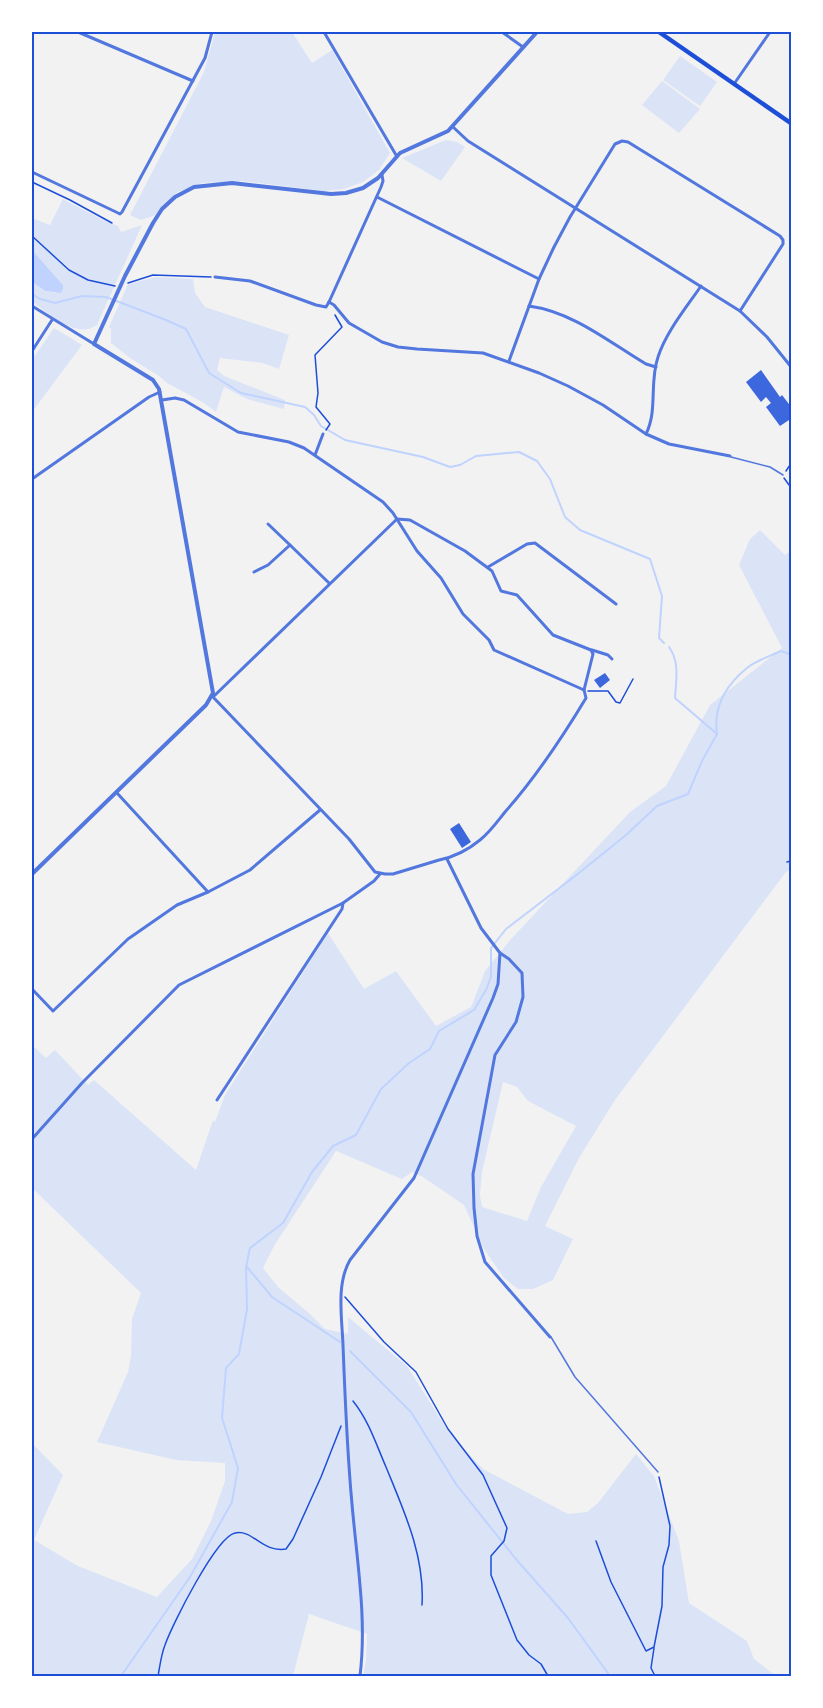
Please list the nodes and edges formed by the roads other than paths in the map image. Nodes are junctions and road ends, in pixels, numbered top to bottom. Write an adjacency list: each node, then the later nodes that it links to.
1 (78, 32): 9 (street)
2 (212, 32): 9 (street)
3 (324, 32): 13 (street)
4 (502, 32): 8 (street)
5 (537, 32): 8 (street)
6 (660, 32): 10 (main road)
7 (771, 32): 10 (street)
8 (523, 47): 12 (street)
9 (193, 81): 14 (street)
10 (734, 84): 11 (main road)
11 (792, 124)
12 (453, 127): 13 (street); 17 (street)
13 (396, 155): 15 (street)
14 (32, 172)
15 (382, 175): 16 (street); 26 (street)
16 (376, 197): 19 (street); 21 (street)
17 (575, 208): 19 (street); 20 (street); 24 (street)
18 (215, 277): 21 (street)
19 (539, 279): 23 (street)
20 (701, 286): 24 (street); 29 (street)
21 (329, 302): 28 (street)
22 (32, 306): 25 (street)
23 (529, 306): 28 (street); 29 (street)
24 (740, 312): 30 (street)
25 (52, 320): 26 (street); 27 (street)
26 (94, 344): 31 (street)
27 (32, 351)
28 (508, 361): 34 (street)
29 (656, 367): 34 (street)
30 (792, 368)
31 (160, 392): 32 (street); 38 (street)
32 (162, 399): 35 (street); 49 (street)
33 (324, 434): 35 (street)
34 (646, 434): 36 (street)
35 (315, 455): 39 (street)
36 (730, 456): 37 (lane)
37 (783, 476)
38 (32, 479)
39 (397, 519): 42 (street); 44 (street); 48 (street)
40 (268, 524): 41 (street)
41 (290, 545): 43 (street); 44 (street)
42 (488, 567): 45 (street); 46 (street)
43 (254, 572)
44 (329, 583): 49 (street)
45 (616, 604)
46 (591, 650): 47 (street); 48 (street)
47 (612, 659)
48 (584, 690): 52 (street)
49 (213, 697): 50 (street); 51 (street)
50 (117, 793): 53 (street); 55 (street)
51 (321, 810): 54 (street); 55 (street)
52 (447, 859): 54 (street); 57 (street)
53 (32, 874)
54 (380, 874): 56 (street)
55 (208, 892): 58 (street)
56 (344, 903): 59 (street); 60 (street)
57 (500, 953): 61 (street); 63 (street)
58 (32, 989)
59 (217, 1100)
60 (32, 1139)
61 (550, 1337): 62 (lane)
62 (658, 1472)
63 (360, 1677)

